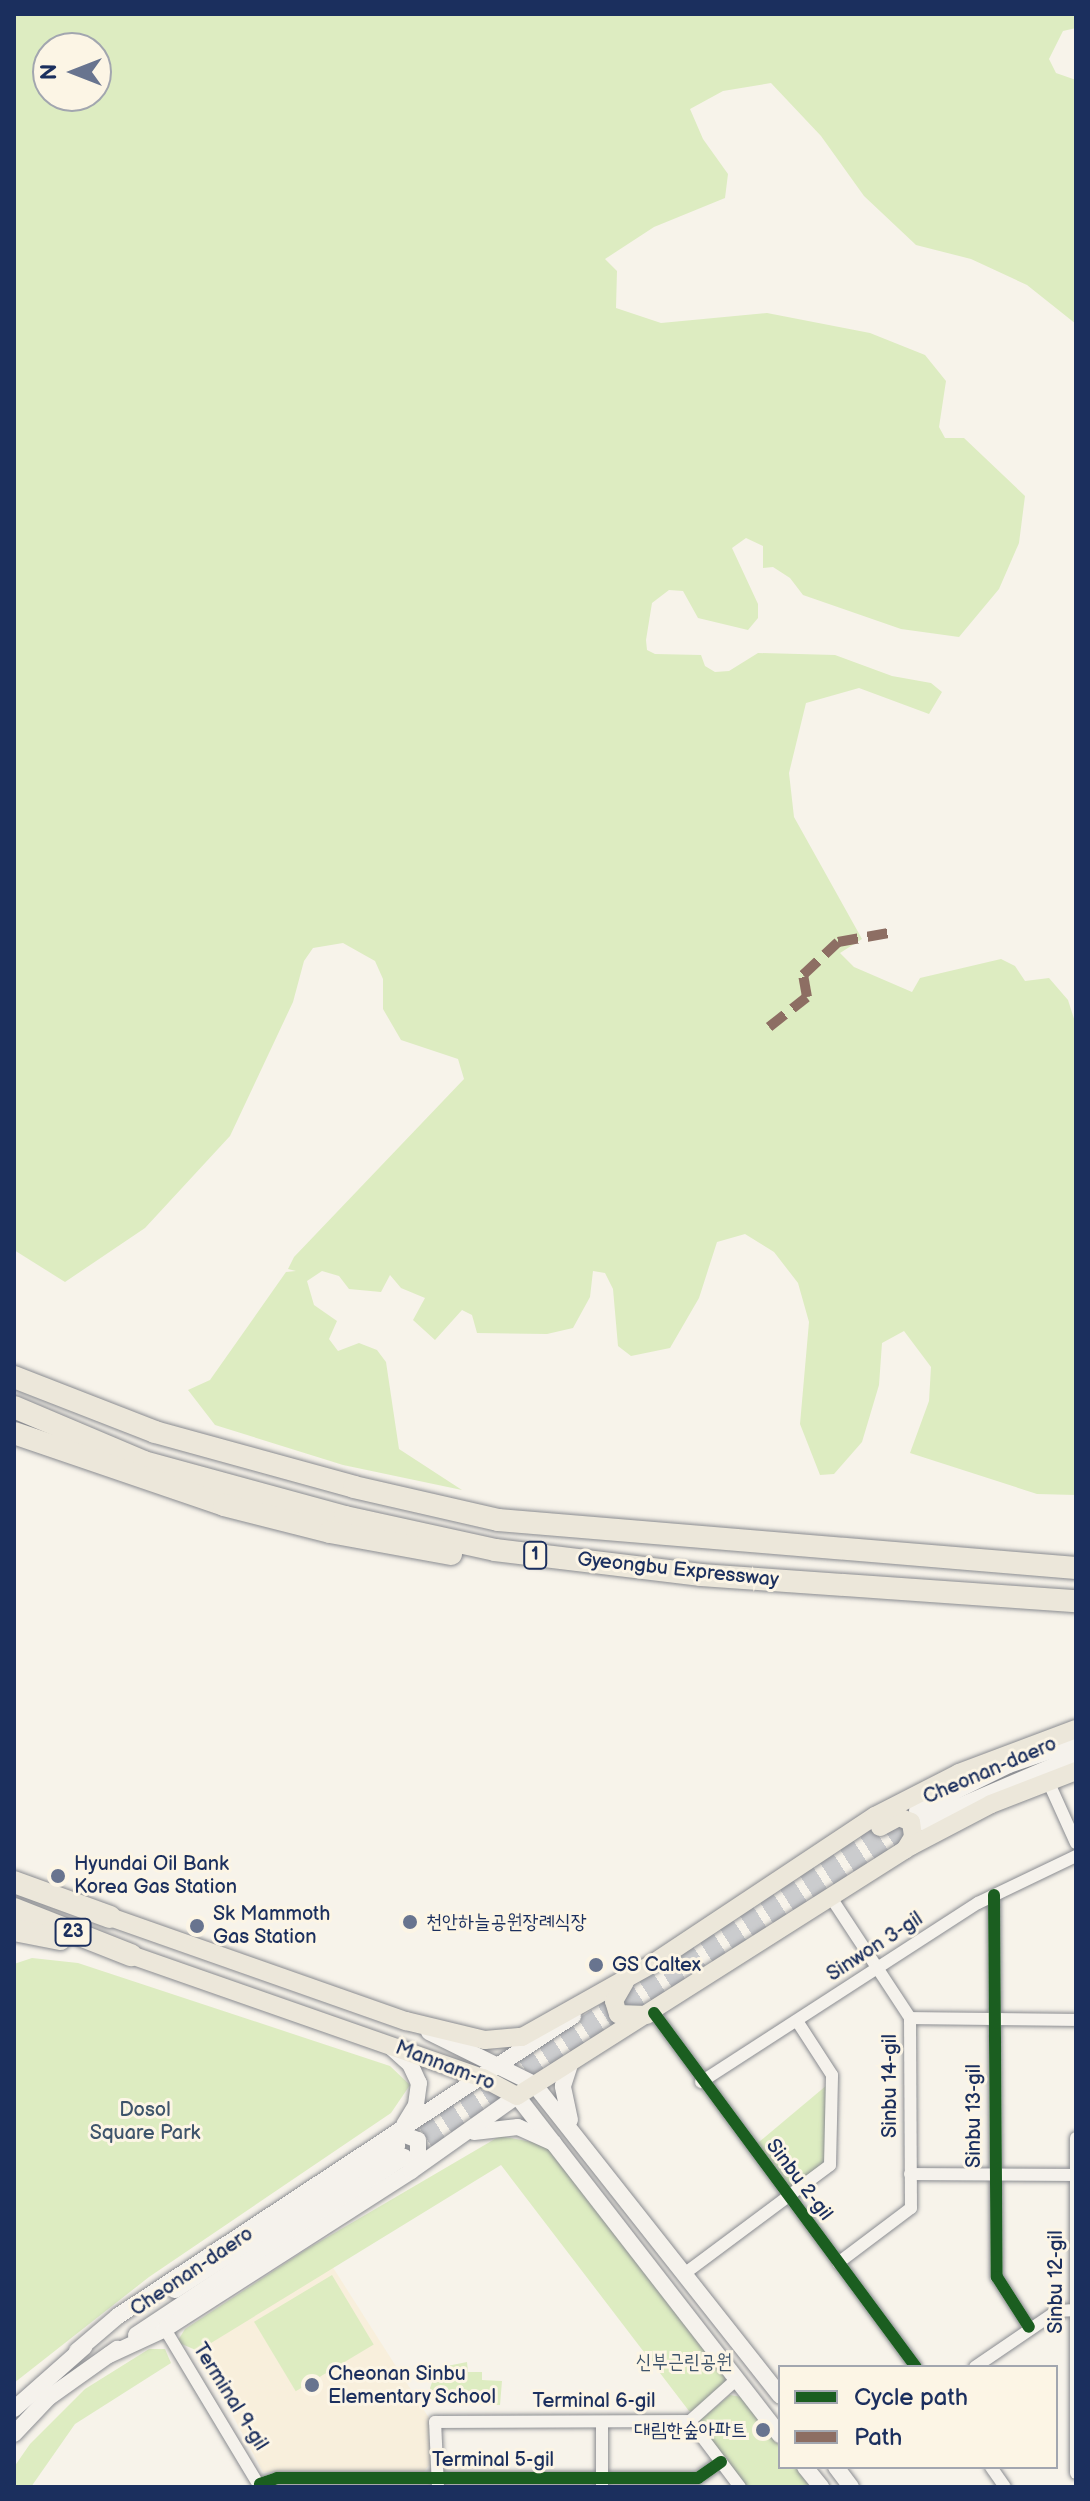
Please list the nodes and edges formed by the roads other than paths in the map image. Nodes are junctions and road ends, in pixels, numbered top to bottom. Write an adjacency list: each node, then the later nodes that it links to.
1 (14, 1377): 4 (highway, Gyeongbu Expressway / 1)
2 (14, 1407): 5 (highway, Gyeongbu Expressway / 1)
3 (14, 1433): 5 (highway)
4 (1076, 1568)
5 (701, 1575): 6 (highway, Gyeongbu Expressway / 1)
6 (1076, 1601)
7 (1076, 1729): 16 (main road)
8 (1076, 1742): 9 (main road, Cheonan-daero)
9 (1076, 1756)
10 (1076, 1771): 11 (main road)
11 (1048, 1781): 12 (street); 13 (main road)
12 (1076, 1843)
13 (905, 1850): 16 (main road); 19 (main road)
14 (1076, 1856): 18 (street, Sinwon 3-gil)
15 (14, 1882): 22 (highway)
16 (762, 1890): 26 (main road)
17 (14, 1893): 22 (highway, Mannam-ro / 23)
18 (994, 1895): 25 (street, Sinwon 3-gil); 30 (street, Sinbu 13-gil)
19 (830, 1896): 25 (street, Sinbu 14-gil); 28 (main road)
20 (14, 1909): 24 (highway, Mannam-ro / 23)
21 (14, 1917): 24 (highway)
22 (110, 1917): 32 (main road, Mannam-ro)
23 (14, 1930): 24 (highway)
24 (131, 1955): 34 (main road, Mannam-ro)
25 (878, 1969): 29 (street, Sinbu 14-gil); 33 (street, Sinwon 3-gil)
26 (627, 1980): 27 (main road); 28 (main road)
27 (606, 1993): 32 (main road); 36 (main road)
28 (654, 2013): 35 (main road); 38 (street, Sinbu 2-gil)
29 (910, 2018): 30 (street); 46 (street, Sinbu 14-gil)
30 (994, 2019): 31 (street); 47 (street, Sinbu 13-gil)
31 (1076, 2020)
32 (406, 2021): 36 (main road, Mannam-ro)
33 (797, 2021): 38 (street, Sinwon 3-gil); 49 (street)
34 (385, 2043): 37 (main road, Mannam-ro); 45 (main road)
35 (571, 2061): 39 (main road); 41 (main road)
36 (501, 2065): 37 (main road); 39 (main road, Mannam-ro)
37 (483, 2078): 40 (main road, Mannam-ro); 45 (main road)
38 (701, 2082): 49 (street, Sinbu 2-gil)
39 (534, 2084): 40 (main road); 41 (main road)
40 (517, 2096): 43 (main road); 44 (main road, Mannam-ro)
41 (577, 2137): 51 (main road)
42 (1076, 2138): 48 (street, Sinbu 12-gil)
43 (451, 2142): 44 (main road); 45 (main road)
44 (559, 2146): 58 (main road, Mannam-ro)
45 (402, 2152): 54 (main road); 55 (main road, Cheonan-daero); 60 (main road)
46 (910, 2174): 47 (street); 50 (street, Sinbu 14-gil)
47 (994, 2175): 48 (street); 53 (street, Sinbu 13-gil)
48 (1076, 2175): 52 (street, Sinbu 12-gil)
49 (788, 2199): 50 (street, Sinbu 2-gil); 51 (street)
50 (838, 2263): 56 (street, Sinbu 2-gil)
51 (684, 2274): 59 (main road)
52 (1076, 2310): 53 (street); 65 (street, Sinbu 12-gil)
53 (1029, 2327): 57 (street)
54 (165, 2329): 55 (main road); 73 (street, Terminal 9-gil)
55 (109, 2355): 64 (main road, Cheonan-daero)
56 (914, 2365)
57 (978, 2365)
58 (737, 2379): 61 (street); 63 (main road, Mannam-ro)
59 (778, 2393)
60 (14, 2409)
61 (690, 2421): 62 (street, Terminal 6-gil); 66 (street)
62 (602, 2422): 71 (street, Terminal 6-gil); 72 (street)
63 (778, 2432)
64 (14, 2434)
65 (1076, 2446): 70 (street, Sinbu 12-gil)
66 (721, 2462): 72 (street, Terminal 5-gil); 74 (street)
67 (807, 2469): 75 (main road)
68 (838, 2469): 76 (main road)
69 (992, 2469): 77 (street)
70 (1076, 2473)
71 (438, 2483): 72 (street, Terminal 5-gil); 73 (street, Terminal 5-gil)
72 (602, 2484)
73 (260, 2485)
74 (740, 2487)
75 (821, 2487)
76 (851, 2487)
77 (1005, 2487)

